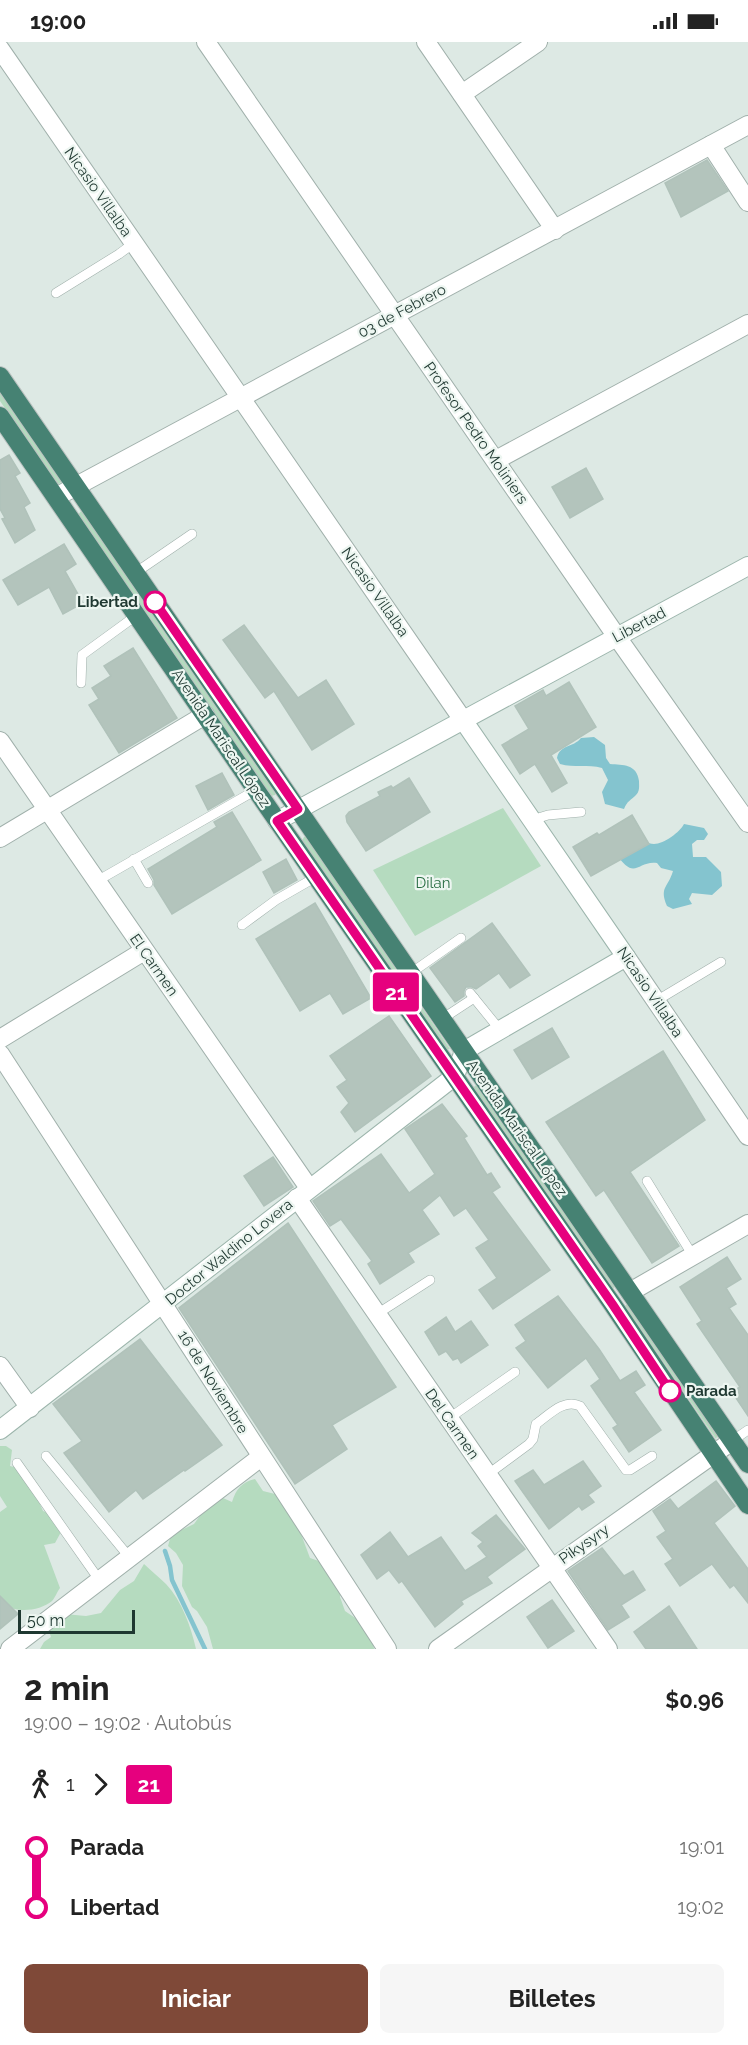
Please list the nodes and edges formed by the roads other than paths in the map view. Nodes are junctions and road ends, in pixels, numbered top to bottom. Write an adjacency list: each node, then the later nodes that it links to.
1 (206, 42): 12 (street, Profesor Pedro Moliniers)
2 (426, 42): 5 (street)
3 (538, 42): 5 (street)
4 (0, 49): 10 (street, Nicasio Villalba)
5 (462, 94): 9 (street)
6 (748, 125): 7 (street, 03 de Febrero)
7 (711, 145): 8 (street); 9 (street, 03 de Febrero)
8 (748, 202)
9 (555, 230): 12 (street, 03 de Febrero)
10 (134, 243): 11 (lane); 15 (street, Nicasio Villalba)
11 (56, 293)
12 (394, 315): 15 (street, 03 de Febrero); 17 (street, Profesor Pedro Moliniers)
13 (748, 324): 17 (street)
14 (0, 376): 18 (highway, Avenida Mariscal López)
15 (240, 397): 18 (street, 03 de Febrero); 27 (street, Nicasio Villalba)
16 (0, 416): 19 (highway, Avenida Mariscal López)
17 (496, 460): 24 (street, Profesor Pedro Moliniers)
18 (76, 486): 19 (street, 03 de Febrero); 22 (highway, Avenida Mariscal López)
19 (56, 497): 23 (highway, Avenida Mariscal López)
20 (192, 534): 22 (lane)
21 (748, 566): 24 (street, Libertad)
22 (135, 573): 30 (highway, Avenida Mariscal López)
23 (137, 615): 25 (lane); 26 (highway, Avenida Mariscal López)
24 (617, 637): 27 (street, Libertad); 35 (street, Profesor Pedro Moliniers)
25 (81, 683)
26 (206, 715): 29 (highway, Avenida Mariscal López); 31 (street)
27 (463, 720): 30 (street, Libertad); 33 (street, Nicasio Villalba)
28 (0, 741): 31 (street, El Carmen)
29 (256, 790): 34 (highway, Avenida Mariscal López); 37 (lane)
30 (298, 809): 34 (street, Libertad); 46 (highway, Avenida Mariscal López)
31 (49, 810): 36 (street); 39 (street, El Carmen)
32 (581, 812): 33 (lane)
33 (532, 820): 44 (street, Nicasio Villalba)
34 (277, 821): 38 (highway, Avenida Mariscal López)
35 (748, 823)
36 (0, 838)
37 (134, 859): 39 (lane); 40 (lane)
38 (316, 877): 41 (lane); 53 (highway, Avenida Mariscal López)
39 (97, 881): 43 (street, El Carmen)
40 (148, 883)
41 (242, 925)
42 (461, 938): 46 (lane)
43 (144, 951): 50 (street); 56 (street, El Carmen)
44 (626, 957): 47 (street, Nicasio Villalba); 49 (street)
45 (721, 962): 47 (lane)
46 (411, 973): 48 (highway, Avenida Mariscal López)
47 (656, 1001): 54 (street, Nicasio Villalba)
48 (442, 1019): 49 (lane); 51 (highway, Avenida Mariscal López)
49 (500, 1030): 51 (street)
50 (0, 1039)
51 (464, 1051): 53 (street); 60 (highway, Avenida Mariscal López)
52 (0, 1054): 61 (street, 16 de Noviembre)
53 (455, 1074): 56 (street, Doctor Waldino Lovera); 70 (highway, Avenida Mariscal López)
54 (748, 1136)
55 (647, 1181): 58 (lane)
56 (303, 1193): 61 (street, Doctor Waldino Lovera); 62 (street, Del Carmen)
57 (748, 1224): 58 (street)
58 (693, 1256): 60 (street)
59 (430, 1280): 62 (lane)
60 (630, 1292): 69 (highway, Avenida Mariscal López)
61 (164, 1304): 65 (street, Doctor Waldino Lovera); 73 (street, 16 de Noviembre)
62 (376, 1314): 66 (street, Del Carmen)
63 (0, 1366): 65 (street)
64 (515, 1372): 66 (lane)
65 (30, 1408): 67 (street, Doctor Waldino Lovera)
66 (448, 1419): 76 (street, Del Carmen)
67 (0, 1430)
68 (748, 1430): 69 (lane)
69 (732, 1441): 70 (street, Pikysyry); 75 (highway, Avenida Mariscal López)
70 (713, 1454): 77 (highway, Avenida Mariscal López); 79 (street, Pikysyry)
71 (46, 1456): 78 (lane)
72 (652, 1456): 76 (lane)
73 (261, 1457): 78 (street); 82 (street, 16 de Noviembre)
74 (17, 1463): 80 (lane)
75 (748, 1464)
76 (487, 1475): 79 (street, Del Carmen)
77 (748, 1505)
78 (130, 1558): 80 (street)
79 (551, 1568): 83 (street, Pikysyry); 84 (street, Del Carmen)
80 (100, 1581): 81 (street)
81 (10, 1649)
82 (387, 1649)
83 (438, 1649)
84 (608, 1649)

